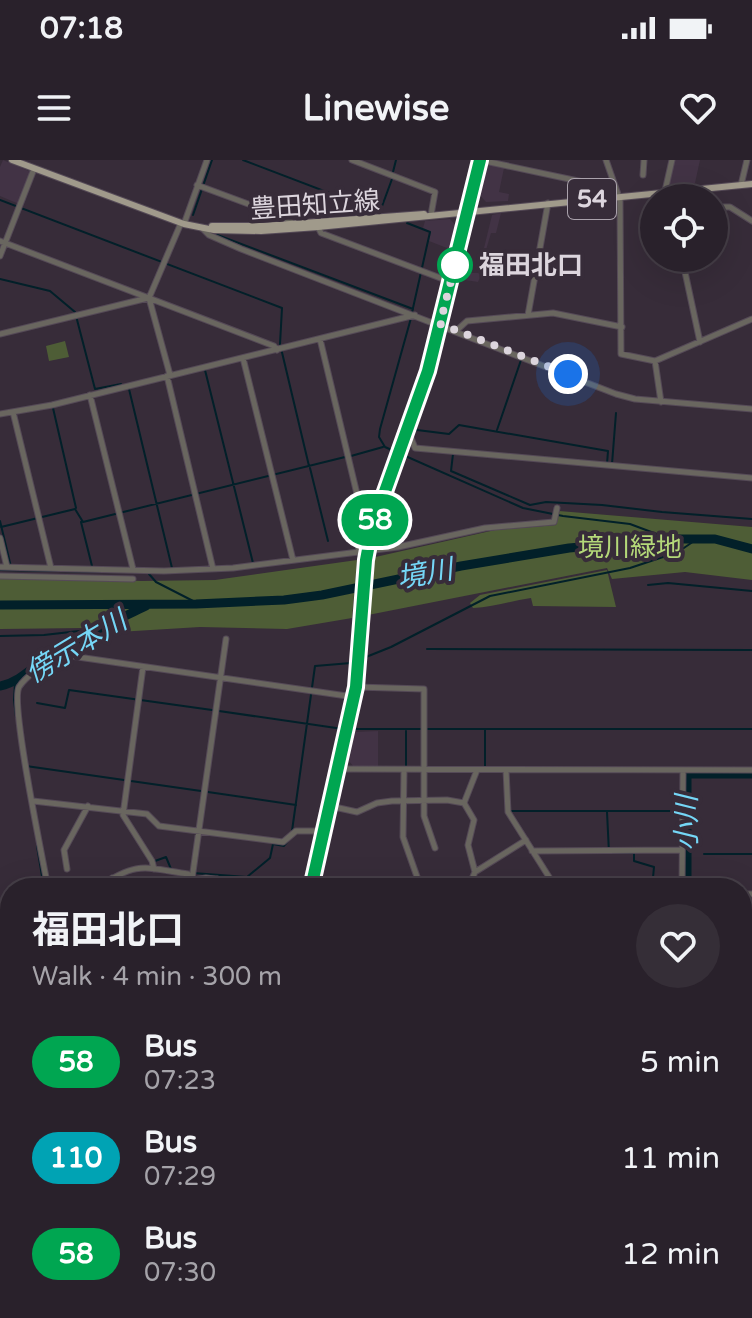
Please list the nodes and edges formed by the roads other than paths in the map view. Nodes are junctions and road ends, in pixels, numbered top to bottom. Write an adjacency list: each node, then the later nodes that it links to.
1 (12, 160): 9 (main road, 豊田知立線 / 54)
2 (207, 160): 13 (street)
3 (352, 160): 21 (street)
4 (480, 160): 16 (street); 20 (main road)
5 (606, 160): 16 (street)
6 (644, 160): 10 (street)
7 (672, 160): 11 (street)
8 (747, 160): 14 (street)
9 (34, 169): 23 (main road, 豊田知立線 / 54); 27 (street)
10 (643, 175)
11 (670, 184)
12 (752, 184): 14 (main road, 豊田知立線 / 54)
13 (197, 185): 23 (street); 24 (street)
14 (741, 185): 15 (main road, 豊田知立線 / 54)
15 (728, 186)
16 (618, 193): 17 (main road, 豊田知立線 / 54); 18 (main road, 豊田知立線 / 54); 36 (street)
17 (640, 193)
18 (548, 203): 20 (main road, 豊田知立線 / 54); 33 (street)
19 (728, 207): 22 (street)
20 (468, 211): 21 (main road, 豊田知立線 / 54); 30 (main road)
21 (431, 215): 24 (main road, 豊田知立線 / 54); 26 (main road, 豊田知立線 / 54)
22 (752, 221)
23 (182, 223): 25 (main road, 豊田知立線 / 54); 31 (street)
24 (293, 224): 25 (main road, 豊田知立線 / 54)
25 (201, 227): 26 (main road, 豊田知立線 / 54); 32 (street)
26 (318, 227): 30 (street)
27 (2, 242): 28 (street); 31 (street)
28 (0, 256)
29 (685, 272): 40 (street)
30 (451, 282): 35 (main road)
31 (149, 298): 38 (street); 41 (street); 44 (street)
32 (416, 315): 35 (street); 39 (street)
33 (528, 315): 36 (street); 37 (street)
34 (752, 319): 40 (street)
35 (440, 324): 37 (street); 50 (main road)
36 (622, 327): 43 (street)
37 (456, 331): 46 (street)
38 (0, 334)
39 (320, 339): 41 (street); 55 (street)
40 (700, 342): 43 (street)
41 (277, 350): 42 (street)
42 (243, 358): 44 (street); 56 (street)
43 (655, 361): 46 (street)
44 (168, 376): 45 (street); 60 (street)
45 (90, 395): 48 (street); 59 (street)
46 (661, 402): 47 (street)
47 (752, 409)
48 (13, 412): 49 (street); 58 (street)
49 (0, 414)
50 (406, 435): 51 (street); 54 (main road)
51 (752, 478)
52 (557, 509): 54 (street)
53 (0, 538): 57 (street)
54 (367, 551): 55 (street); 66 (main road)
55 (358, 552): 56 (street)
56 (293, 560): 60 (street)
57 (4, 567): 58 (street)
58 (51, 568): 59 (street)
59 (133, 569): 60 (street)
60 (213, 569)
61 (0, 576): 62 (street)
62 (133, 579)
63 (226, 639): 65 (street)
64 (143, 667): 65 (street); 76 (street); 81 (street)
65 (221, 678): 67 (street); 82 (street)
66 (356, 687): 67 (main road); 70 (street)
67 (354, 697): 68 (main road)
68 (338, 769): 69 (street); 80 (main road)
69 (404, 770): 70 (street); 77 (street)
70 (424, 770): 71 (street); 75 (street)
71 (477, 770): 72 (street); 78 (street)
72 (506, 770): 73 (street); 84 (street)
73 (683, 770): 74 (street); 86 (street)
74 (752, 770)
75 (423, 800): 77 (street); 78 (street); 85 (street)
76 (33, 801): 79 (street); 91 (street)
77 (404, 801): 80 (street); 96 (street)
78 (464, 803): 90 (street)
79 (88, 806): 81 (street); 88 (street)
80 (330, 806): 83 (main road)
81 (123, 811): 82 (street); 89 (street)
82 (199, 830): 83 (street); 94 (street)
83 (324, 831): 95 (main road)
84 (526, 840): 87 (street); 90 (street)
85 (435, 848)
86 (682, 850): 87 (street); 99 (street)
87 (532, 851): 98 (street)
88 (67, 869)
89 (154, 869): 92 (street); 93 (street)
90 (475, 872): 97 (street)
91 (46, 878)
92 (112, 878)
93 (191, 878)
94 (192, 878)
95 (313, 878)
96 (417, 878)
97 (472, 878)
98 (550, 878)
99 (682, 878)

